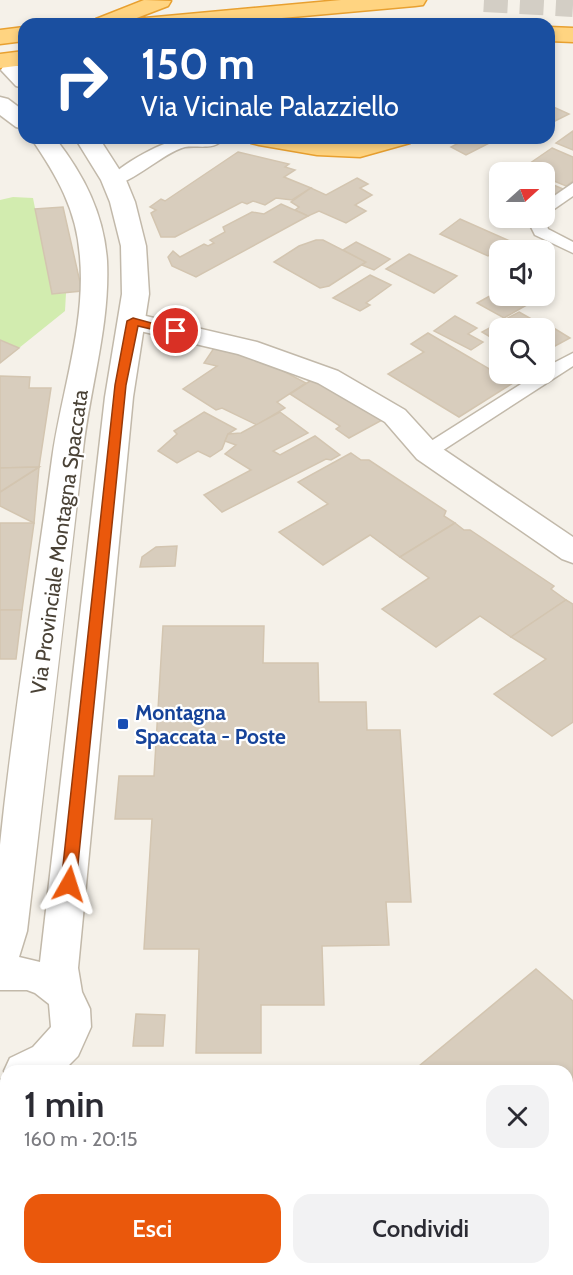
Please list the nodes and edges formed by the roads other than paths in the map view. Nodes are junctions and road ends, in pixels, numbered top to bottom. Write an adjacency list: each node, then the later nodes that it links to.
1 (161, 0): 3 (highway)
2 (415, 0): 4 (highway)
3 (118, 18)
4 (210, 18)
5 (18, 35): 6 (highway)
6 (0, 37)
7 (0, 104): 8 (street)
8 (18, 118)
9 (48, 144): 23 (street, Via Provinciale Montagna Spaccata)
10 (91, 144): 14 (street, Via Provinciale Montagna Spaccata)
11 (179, 144): 14 (lane)
12 (294, 144): 13 (highway)
13 (381, 144)
14 (115, 182): 19 (street, Via Provinciale Montagna Spaccata)
15 (573, 188): 16 (lane)
16 (555, 202)
17 (539, 228): 18 (lane)
18 (573, 248)
19 (133, 321): 21 (street); 25 (street, Via Provinciale Montagna Spaccata)
20 (573, 358): 21 (lane)
21 (427, 452): 22 (street)
22 (573, 552)
23 (0, 957)
24 (0, 974): 25 (street)
25 (63, 991): 26 (street, Via Provinciale Montagna Spaccata)
26 (36, 1065)

